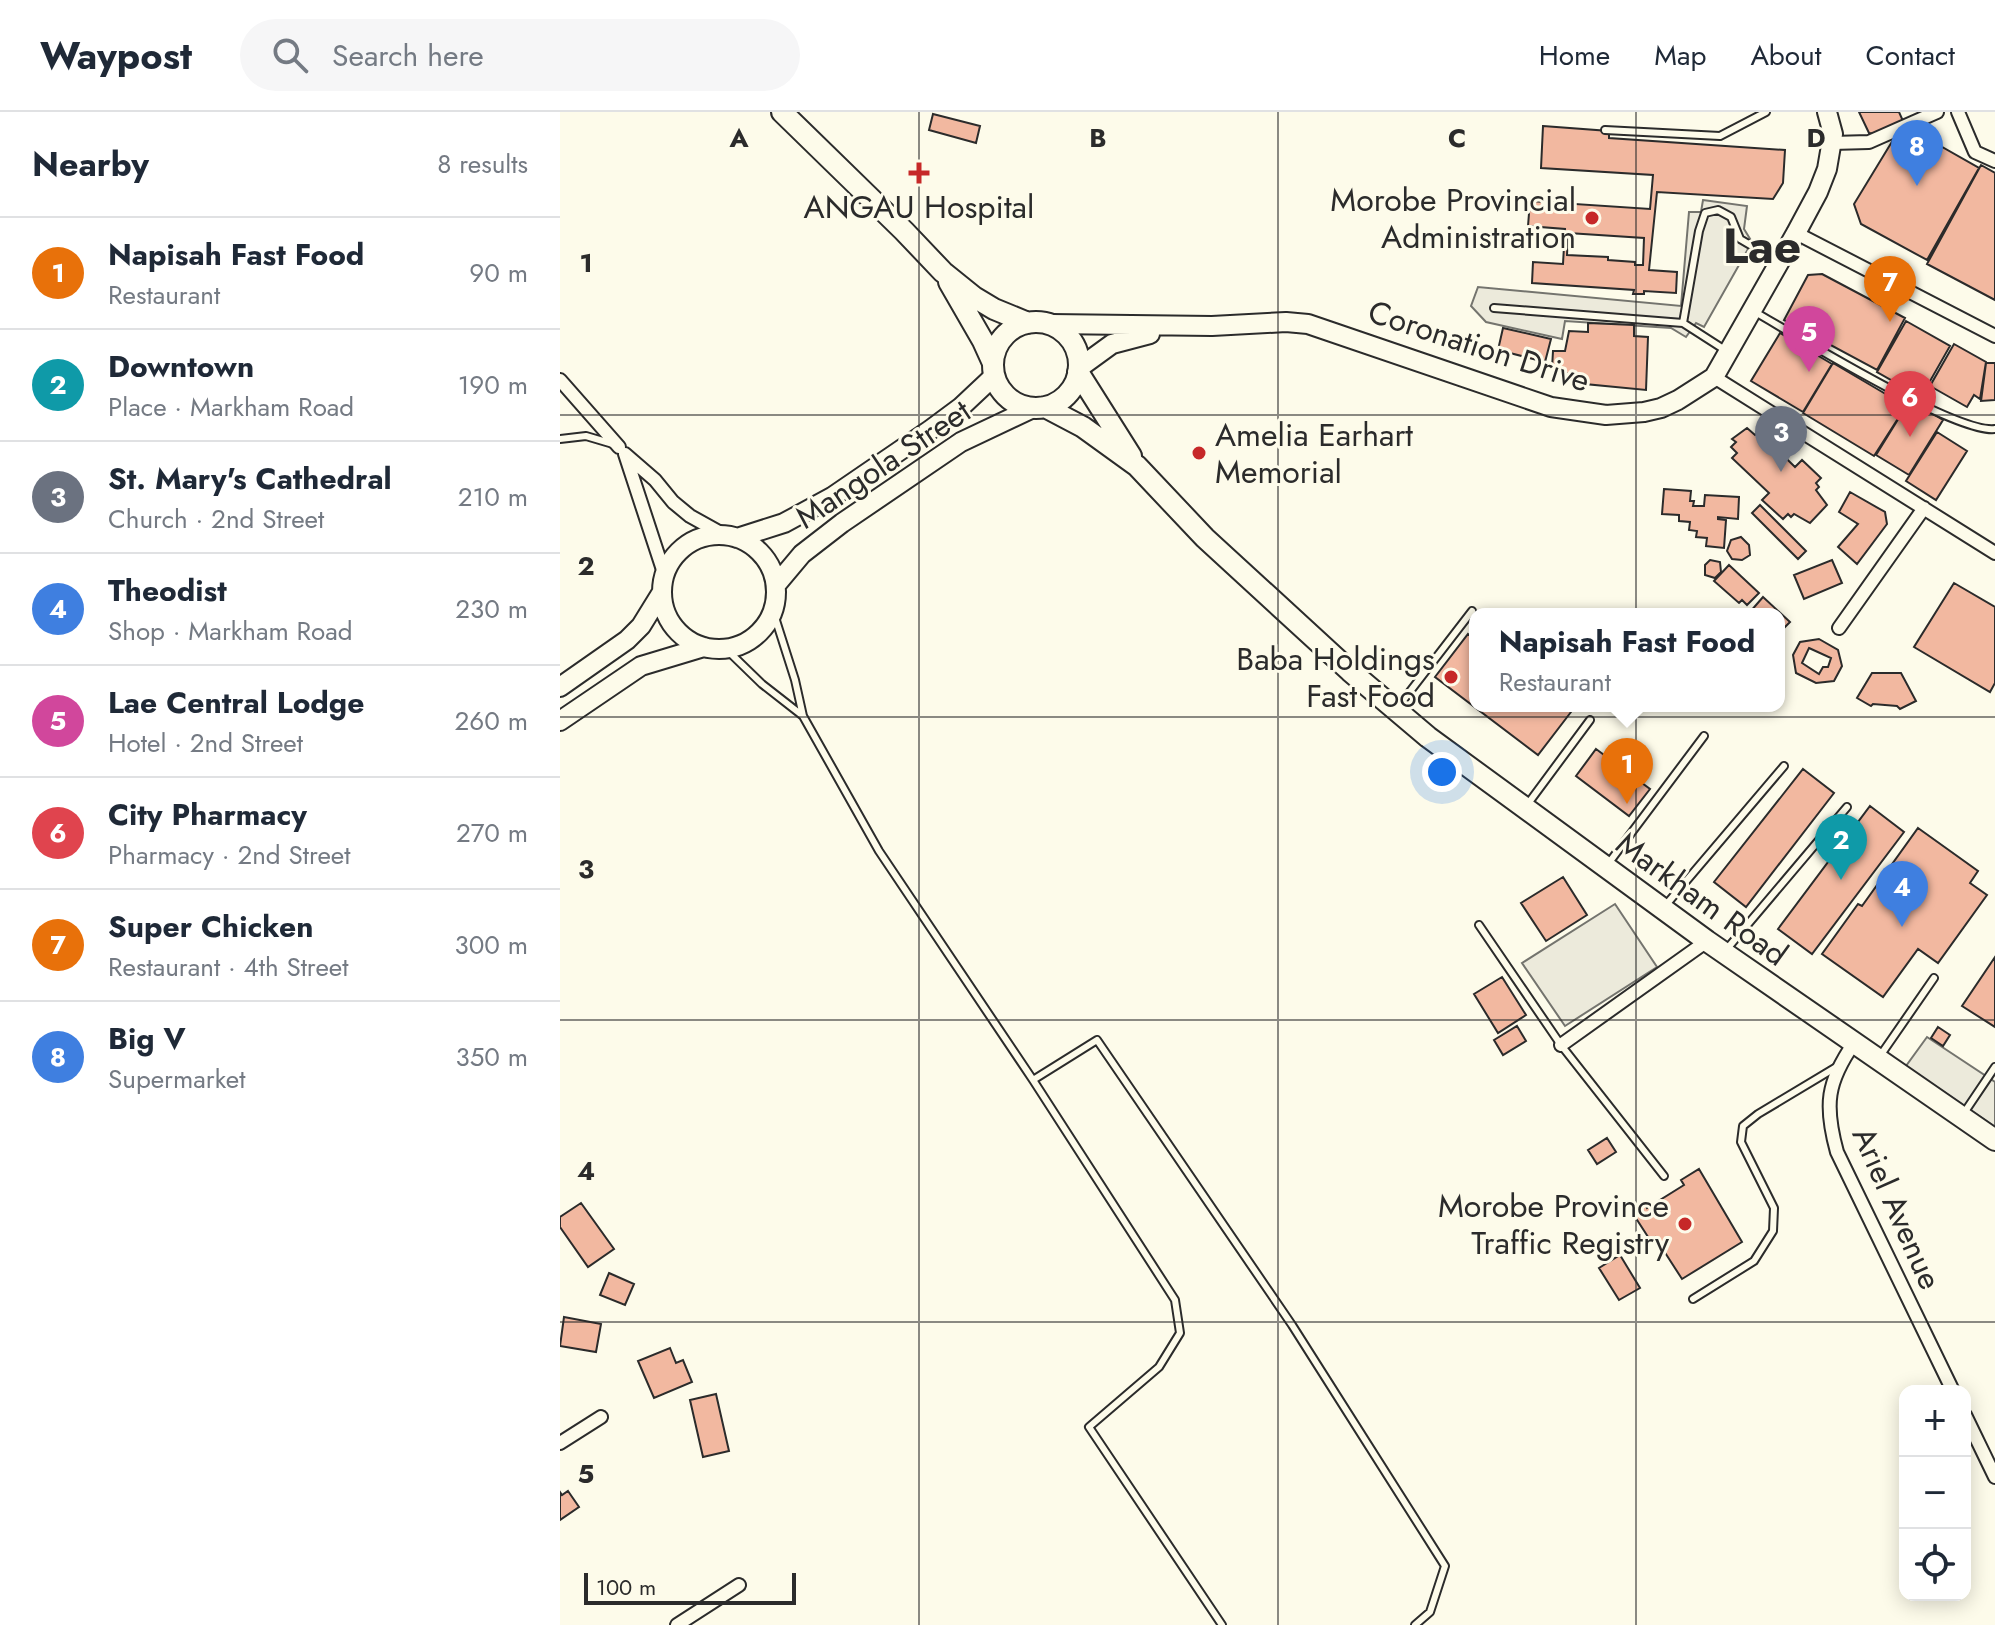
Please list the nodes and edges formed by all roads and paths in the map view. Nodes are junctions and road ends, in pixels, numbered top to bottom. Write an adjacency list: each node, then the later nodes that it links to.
1 (782, 112): 11 (main road)
2 (1766, 112): 6 (lane)
3 (1827, 112): 7 (main road, Coronation Drive)
4 (1937, 112): 7 (street)
5 (1958, 112): 8 (street)
6 (1605, 130)
7 (1832, 143): 9 (main road, Coronation Drive)
8 (1995, 161)
9 (1796, 233): 10 (main road, Coronation Drive); 18 (street)
10 (1779, 262): 13 (main road, Coronation Drive); 15 (lane)
11 (943, 272): 14 (main road); 20 (main road)
12 (1494, 308): 15 (lane)
13 (1751, 311): 19 (main road, Coronation Drive); 25 (lane)
14 (1028, 323): 16 (main road); 20 (main road)
15 (1683, 323): 19 (lane)
16 (1051, 324): 17 (main road, Coronation Drive); 21 (main road)
17 (1212, 326): 21 (main road, Coronation Drive); 22 (main road, Coronation Drive)
18 (1995, 336)
19 (1728, 352): 22 (main road, Coronation Drive)
20 (994, 369): 24 (main road); 30 (main road, Mangola Street)
21 (1079, 370): 24 (main road); 28 (main road, Markham Road)
22 (1714, 377): 29 (street)
23 (560, 380): 27 (street)
24 (1040, 407): 28 (main road, Markham Road); 33 (main road, Mangola Street)
25 (1995, 429)
26 (560, 439): 27 (lane)
27 (622, 450): 30 (street); 32 (street)
28 (1137, 466): 40 (main road, Markham Road)
29 (1924, 508): 31 (street); 36 (street)
30 (731, 537): 32 (main road); 33 (main road)
31 (1995, 553)
32 (663, 584): 37 (main road); 39 (main road)
33 (776, 585): 34 (main road)
34 (773, 611): 38 (main road); 41 (lane)
35 (1469, 615): 40 (lane)
36 (1839, 628)
37 (704, 647): 38 (main road); 43 (main road)
38 (726, 649): 41 (lane)
39 (560, 687)
40 (1396, 710): 47 (main road, Markham Road)
41 (803, 716): 58 (lane)
42 (1590, 720): 47 (lane)
43 (560, 721)
44 (1704, 736): 48 (lane)
45 (1784, 766): 49 (lane)
46 (1847, 807): 51 (lane)
47 (1525, 808): 48 (main road, Markham Road)
48 (1606, 867): 49 (main road, Markham Road)
49 (1663, 909): 51 (main road, Markham Road)
50 (1479, 925): 54 (lane)
51 (1715, 947): 53 (main road, Markham Road); 54 (street)
52 (1934, 978): 55 (lane)
53 (1854, 1043): 55 (main road, Markham Road); 56 (street, Ariel Avenue)
54 (1561, 1045): 61 (lane)
55 (1878, 1059): 59 (main road, Markham Road)
56 (1838, 1066): 62 (lane); 63 (street, Ariel Avenue)
57 (1995, 1067): 59 (lane)
58 (1033, 1080): 70 (lane); 71 (lane)
59 (1962, 1116): 60 (main road, Markham Road)
60 (1995, 1140)
61 (1664, 1176)
62 (1693, 1299)
63 (1950, 1385)
64 (601, 1417): 66 (street)
65 (1971, 1427): 67 (street)
66 (560, 1443)
67 (1995, 1477)
68 (739, 1585): 69 (street)
69 (677, 1625)
70 (1222, 1625)
71 (1415, 1625)

